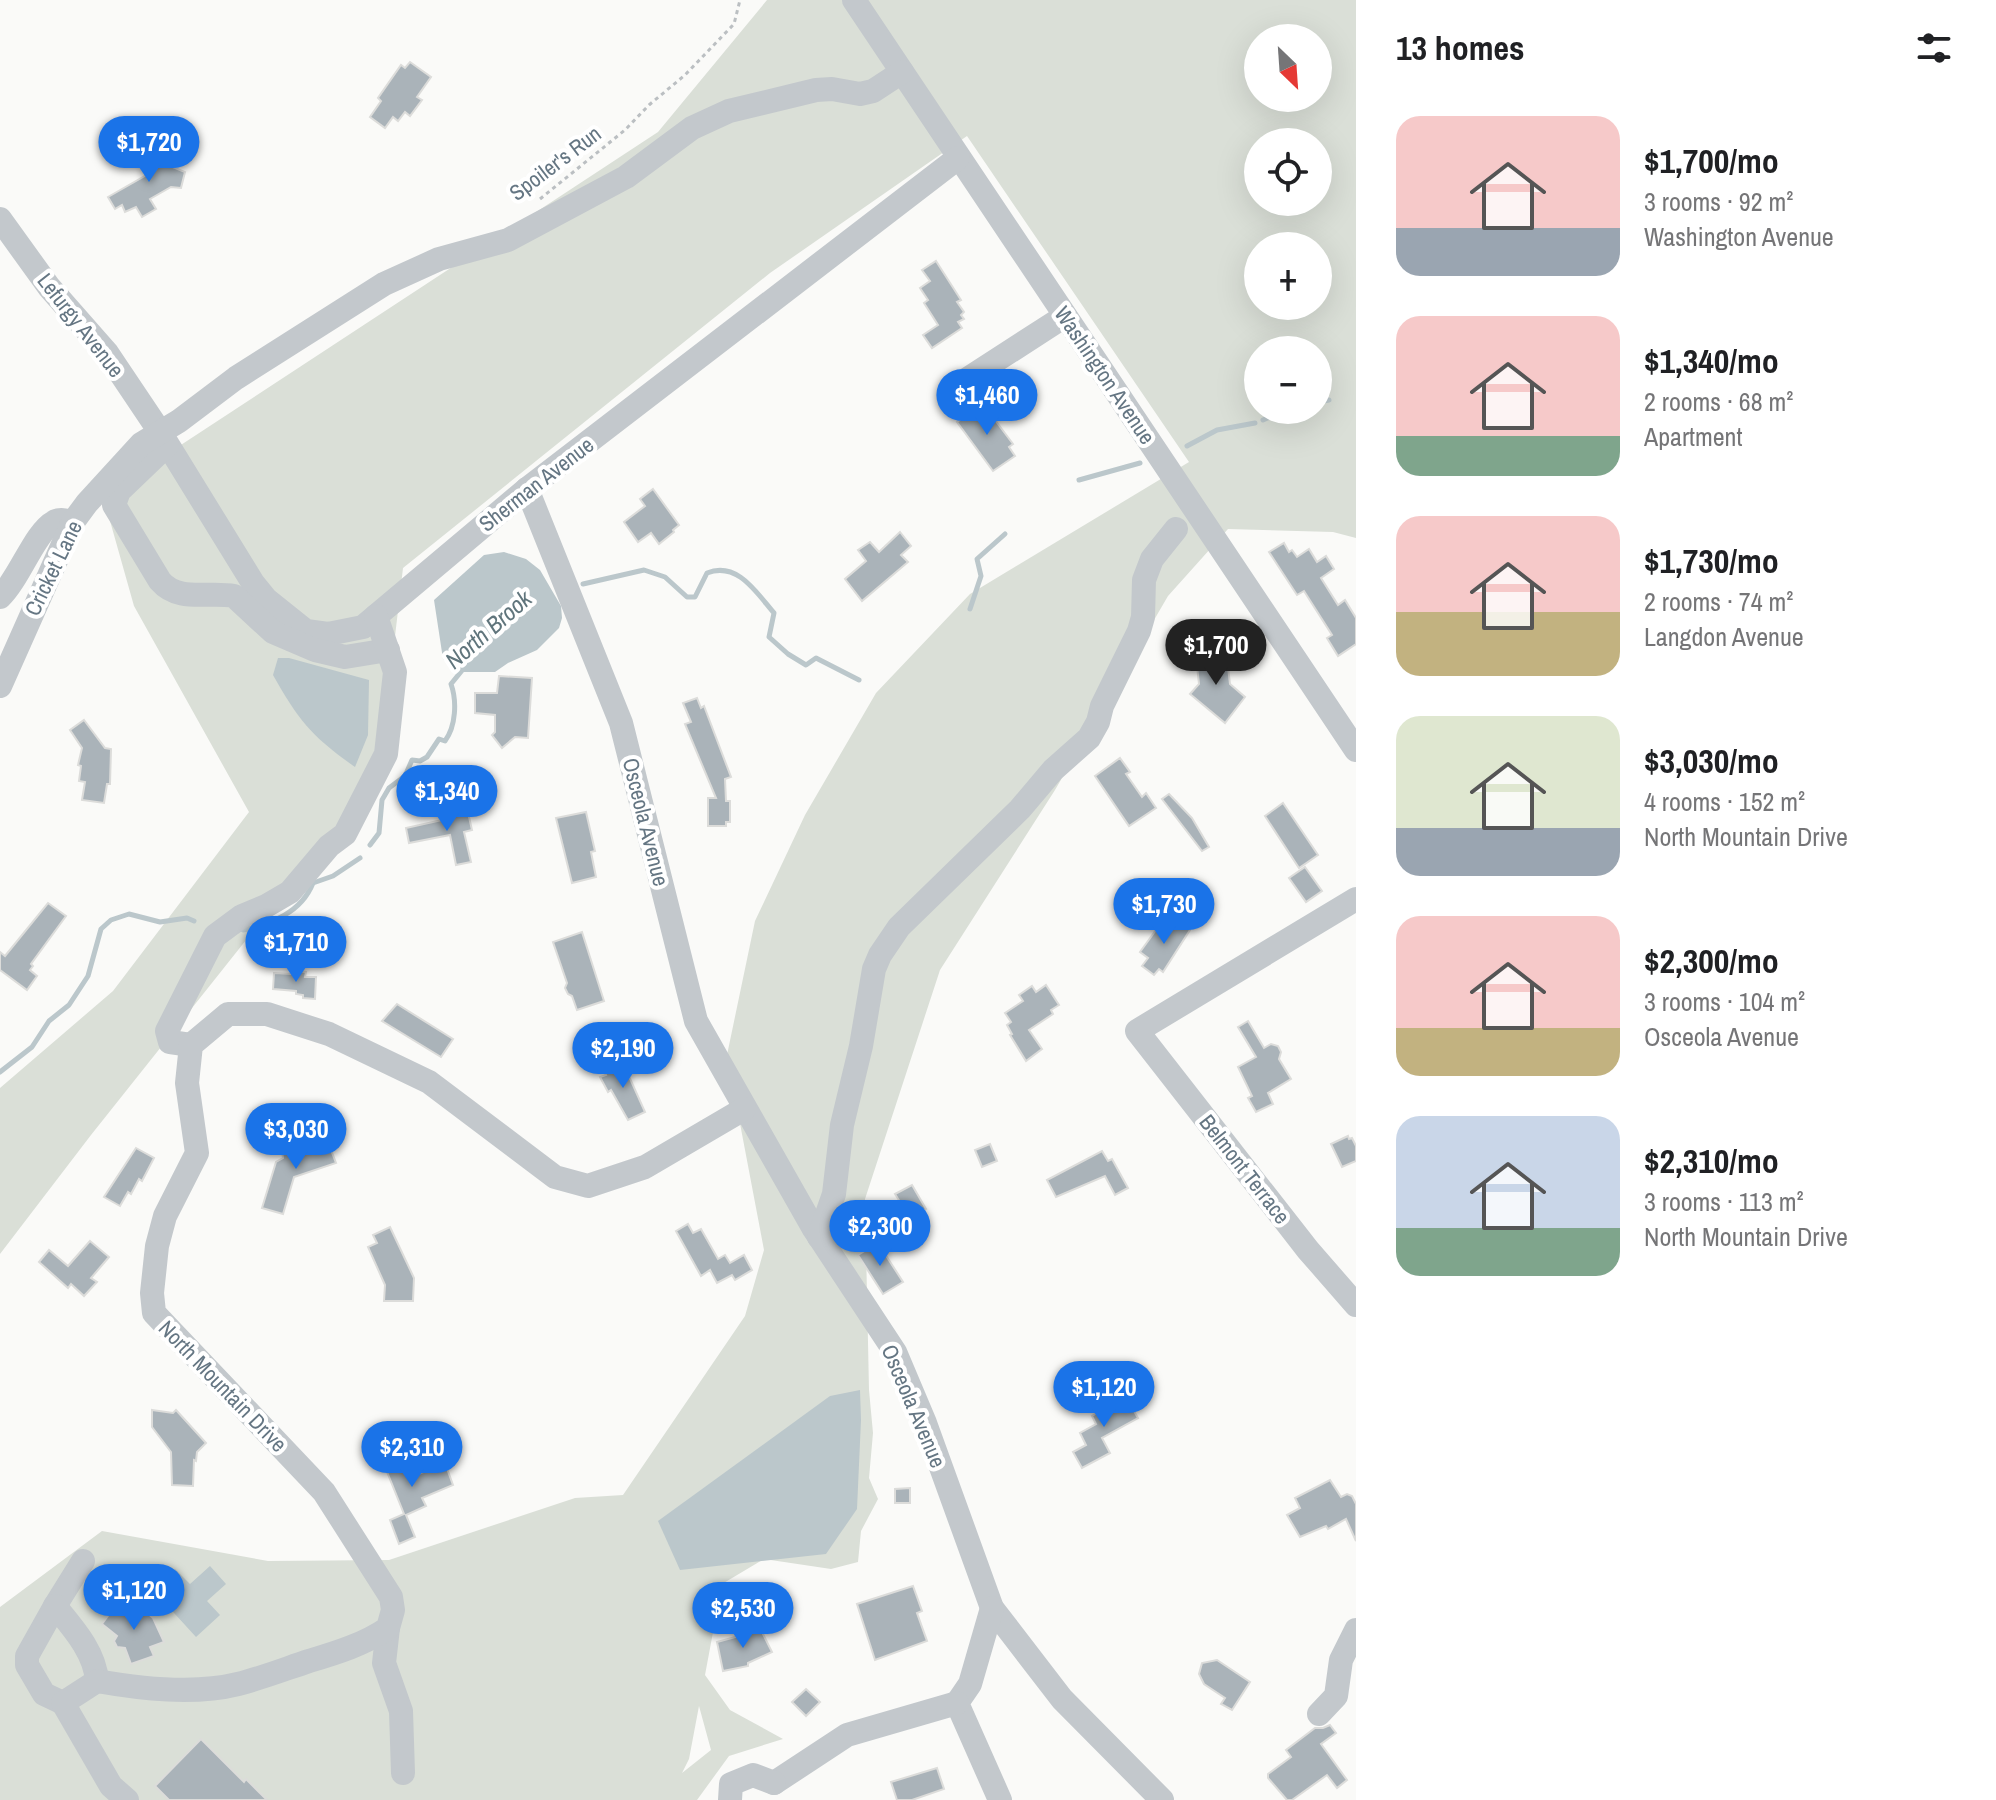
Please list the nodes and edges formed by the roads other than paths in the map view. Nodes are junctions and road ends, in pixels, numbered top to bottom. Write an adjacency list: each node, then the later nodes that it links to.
1 (854, 0): 2 (street, Washington Avenue)
2 (902, 72): 3 (street, Washington Avenue); 7 (street)
3 (958, 158): 5 (street, Washington Avenue); 8 (street, Sherman Avenue)
4 (0, 219): 7 (street, Lefurgy Avenue)
5 (1065, 316): 6 (street); 15 (street, Washington Avenue)
6 (955, 387)
7 (163, 438): 9 (street, Cricket Lane); 12 (street, Sherman Avenue); 13 (street)
8 (527, 489): 12 (street, Sherman Avenue); 18 (street, Osceola Avenue)
9 (73, 522): 11 (street); 14 (street, Cricket Lane)
10 (1176, 529): 19 (street)
11 (0, 597)
12 (376, 616): 13 (street)
13 (388, 650): 17 (street)
14 (0, 686)
15 (1356, 750)
16 (1356, 899): 20 (street, Belmont Terrace)
17 (191, 1045): 18 (street); 24 (street, North Mountain Drive)
18 (744, 1109): 19 (street, Osceola Avenue)
19 (819, 1237): 23 (street, Osceola Avenue)
20 (1356, 1305)
21 (83, 1561): 22 (street)
22 (55, 1606): 26 (street); 27 (street)
23 (992, 1608): 28 (street); 35 (street, Osceola Avenue)
24 (388, 1628): 26 (street); 30 (street, North Mountain Drive)
25 (1356, 1630): 29 (street)
26 (97, 1681): 27 (street)
27 (63, 1703): 32 (street)
28 (957, 1703): 31 (street); 34 (street)
29 (1319, 1714)
30 (403, 1773)
31 (774, 1791): 33 (street)
32 (117, 1795)
33 (730, 1800)
34 (1000, 1800)
35 (1162, 1800)

